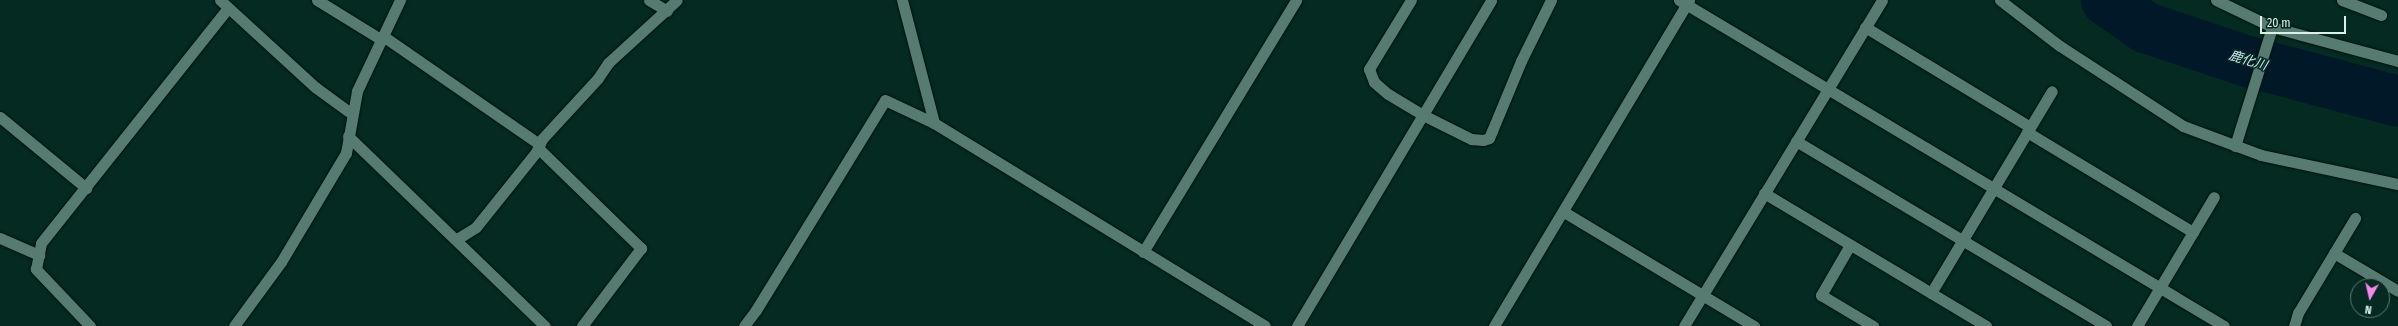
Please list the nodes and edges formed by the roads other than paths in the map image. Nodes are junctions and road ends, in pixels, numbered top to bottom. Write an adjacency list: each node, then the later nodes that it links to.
1 (220, 0): 16 (street)
2 (316, 0): 21 (street)
3 (400, 0): 21 (street)
4 (649, 0): 17 (street)
5 (677, 0): 17 (street)
6 (902, 0): 28 (street)
7 (1296, 0): 46 (street)
8 (1411, 0): 26 (street)
9 (1491, 0): 26 (street)
10 (1551, 0): 26 (street)
11 (1882, 0): 19 (street)
12 (2000, 0): 33 (street)
13 (2216, 0): 20 (street)
14 (2342, 0): 18 (street)
15 (1685, 1): 23 (street); 39 (street)
16 (228, 8): 25 (street); 35 (street)
17 (667, 11): 32 (street)
18 (2381, 15)
19 (1865, 27): 23 (street); 29 (street)
20 (2272, 28): 22 (street); 33 (street)
21 (382, 38): 25 (street); 32 (street)
22 (2398, 60)
23 (1828, 89): 31 (street); 36 (street)
24 (2052, 91): 29 (street)
25 (352, 114): 30 (street)
26 (1423, 115): 59 (street)
27 (0, 117): 35 (street)
28 (934, 123): 46 (street); 57 (street)
29 (2029, 130): 36 (street); 41 (street)
30 (348, 136): 43 (street); 54 (street)
31 (1796, 141): 37 (street); 44 (street)
32 (538, 146): 43 (street); 56 (street)
33 (2235, 146): 34 (street)
34 (2398, 184)
35 (86, 188): 48 (street)
36 (1994, 188): 44 (street); 49 (street)
37 (1764, 193): 45 (street); 52 (street)
38 (2214, 197): 41 (street)
39 (1564, 212): 52 (street); 60 (street)
40 (2355, 218): 47 (street)
41 (2193, 232): 49 (street)
42 (0, 238): 48 (street)
43 (457, 239): 55 (street)
44 (1963, 239): 51 (street); 65 (street)
45 (1850, 244): 51 (street); 63 (street)
46 (1143, 252): 58 (street)
47 (2334, 253): 50 (street); 68 (street)
48 (39, 255): 53 (street)
49 (2160, 287): 66 (street); 67 (street)
50 (2398, 292)
51 (1931, 293): 64 (street)
52 (1702, 295): 61 (street); 62 (street)
53 (90, 326)
54 (234, 326)
55 (545, 326)
56 (582, 326)
57 (744, 326)
58 (1265, 326)
59 (1297, 326)
60 (1494, 326)
61 (1684, 326)
62 (1754, 326)
63 (1873, 326)
64 (1986, 326)
65 (2106, 326)
66 (2136, 326)
67 (2224, 326)
68 (2294, 326)

